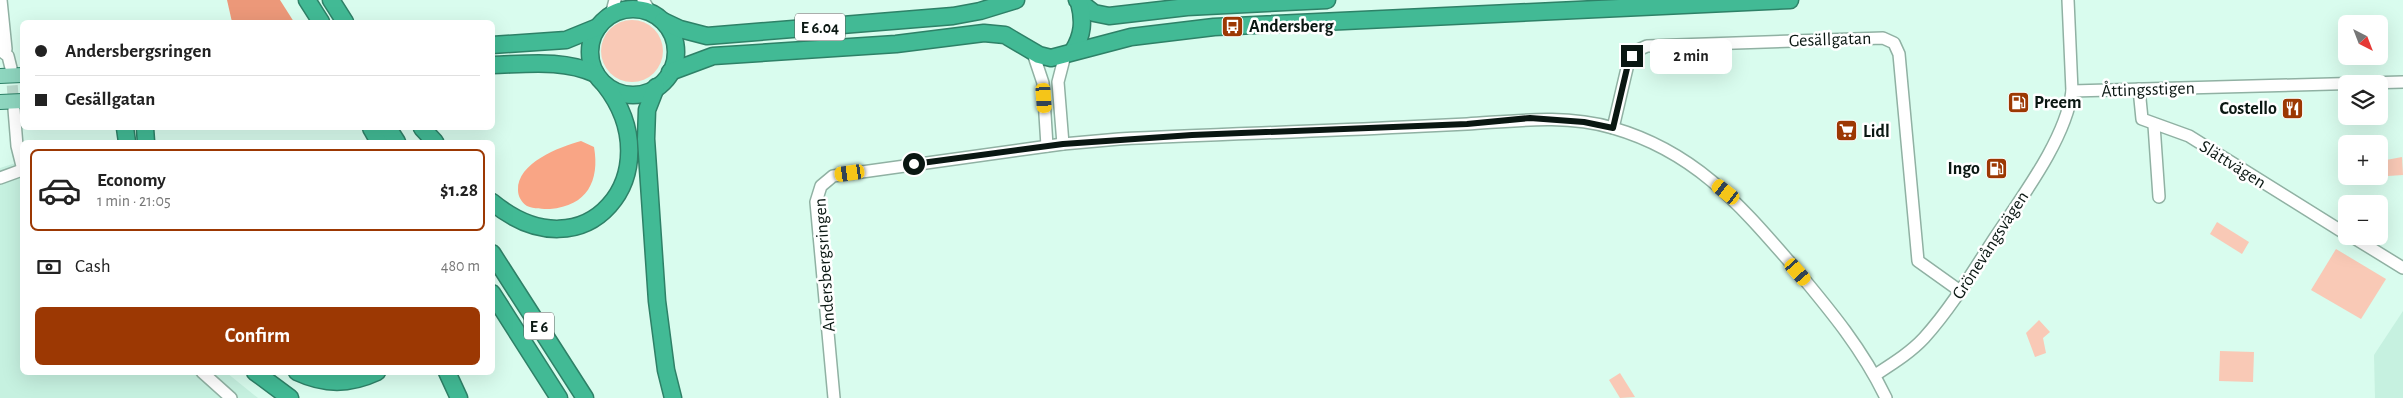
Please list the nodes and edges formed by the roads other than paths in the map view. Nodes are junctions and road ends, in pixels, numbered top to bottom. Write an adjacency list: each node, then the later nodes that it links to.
1 (1, 0): 18 (street)
2 (297, 0): 12 (highway)
3 (307, 0): 13 (highway)
4 (331, 0): 14 (highway)
5 (1016, 0): 11 (highway, E 6.04)
6 (1327, 0): 9 (highway)
7 (1790, 0): 19 (highway, E 6.04)
8 (2068, 0): 27 (street, Grönevångsvägen)
9 (1078, 1): 19 (highway)
10 (613, 8): 11 (highway); 15 (highway)
11 (652, 12): 21 (highway)
12 (310, 20)
13 (320, 20)
14 (344, 20)
15 (598, 27): 16 (highway); 23 (highway)
16 (495, 45)
17 (1032, 50): 19 (highway, E 6.04); 21 (highway, E 6.04); 35 (street)
18 (2, 51): 22 (street)
19 (1069, 53): 34 (street)
20 (495, 65): 23 (highway)
21 (670, 72): 25 (highway)
22 (11, 73)
23 (599, 77): 25 (highway); 40 (highway)
24 (2403, 82): 26 (street, Åttingsstigen)
25 (656, 87): 58 (highway)
26 (2139, 88): 27 (street, Åttingsstigen); 30 (street)
27 (2072, 91): 45 (street, Grönevångsvägen)
28 (0, 102): 29 (main road)
29 (18, 105): 36 (street)
30 (2154, 125): 39 (street); 41 (street, Slättvägen)
31 (1613, 128): 34 (street, Andersbergsringen); 45 (street, Gesällgatan); 52 (street, Andersbergsringen)
32 (424, 130): 33 (highway)
33 (433, 140)
34 (1063, 144): 35 (street, Andersbergsringen)
35 (1047, 146): 59 (street, Andersbergsringen)
36 (20, 159)
37 (20, 169): 38 (street)
38 (0, 178)
39 (2159, 197)
40 (495, 204)
41 (2338, 229)
42 (2365, 245): 44 (street)
43 (495, 258): 57 (highway, E 6)
44 (2403, 268)
45 (1960, 291): 52 (street, Grönevångsvägen)
46 (495, 298): 56 (highway, E 6)
47 (205, 375): 53 (street)
48 (258, 375): 54 (highway)
49 (305, 375): 50 (highway)
50 (370, 375)
51 (448, 375): 55 (highway)
52 (1875, 375): 60 (street, Andersbergsringen)
53 (231, 398)
54 (290, 398)
55 (459, 398)
56 (559, 398)
57 (585, 398)
58 (673, 398)
59 (834, 398)
60 (1886, 398)

